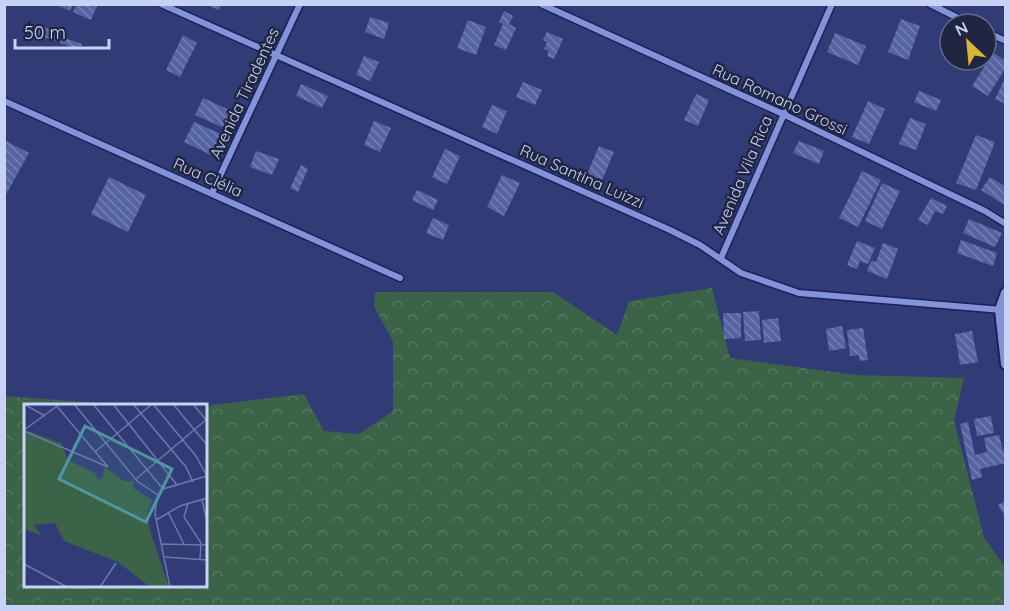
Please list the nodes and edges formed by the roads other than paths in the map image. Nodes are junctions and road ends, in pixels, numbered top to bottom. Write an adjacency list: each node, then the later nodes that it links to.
1 (161, 4): 7 (street, Rua Santina Luizzi)
2 (300, 4): 7 (street, Avenida Tiradentes)
3 (541, 4): 9 (street, Rua Romano Grossi)
4 (832, 4): 9 (street, Avenida Vila Rica)
5 (930, 4): 6 (street)
6 (946, 12)
7 (278, 56): 10 (street, Avenida Tiradentes); 12 (street, Rua Santina Luizzi)
8 (4, 101): 10 (street, Rua Clélia)
9 (783, 114): 11 (street, Rua Romano Grossi); 12 (street, Avenida Vila Rica)
10 (212, 193): 13 (street, Rua Clélia)
11 (1005, 224)
12 (721, 258): 15 (street, Rua Santina Luizzi)
13 (400, 278)
14 (1005, 293): 15 (street)
15 (1003, 310): 16 (street)
16 (1005, 364)

